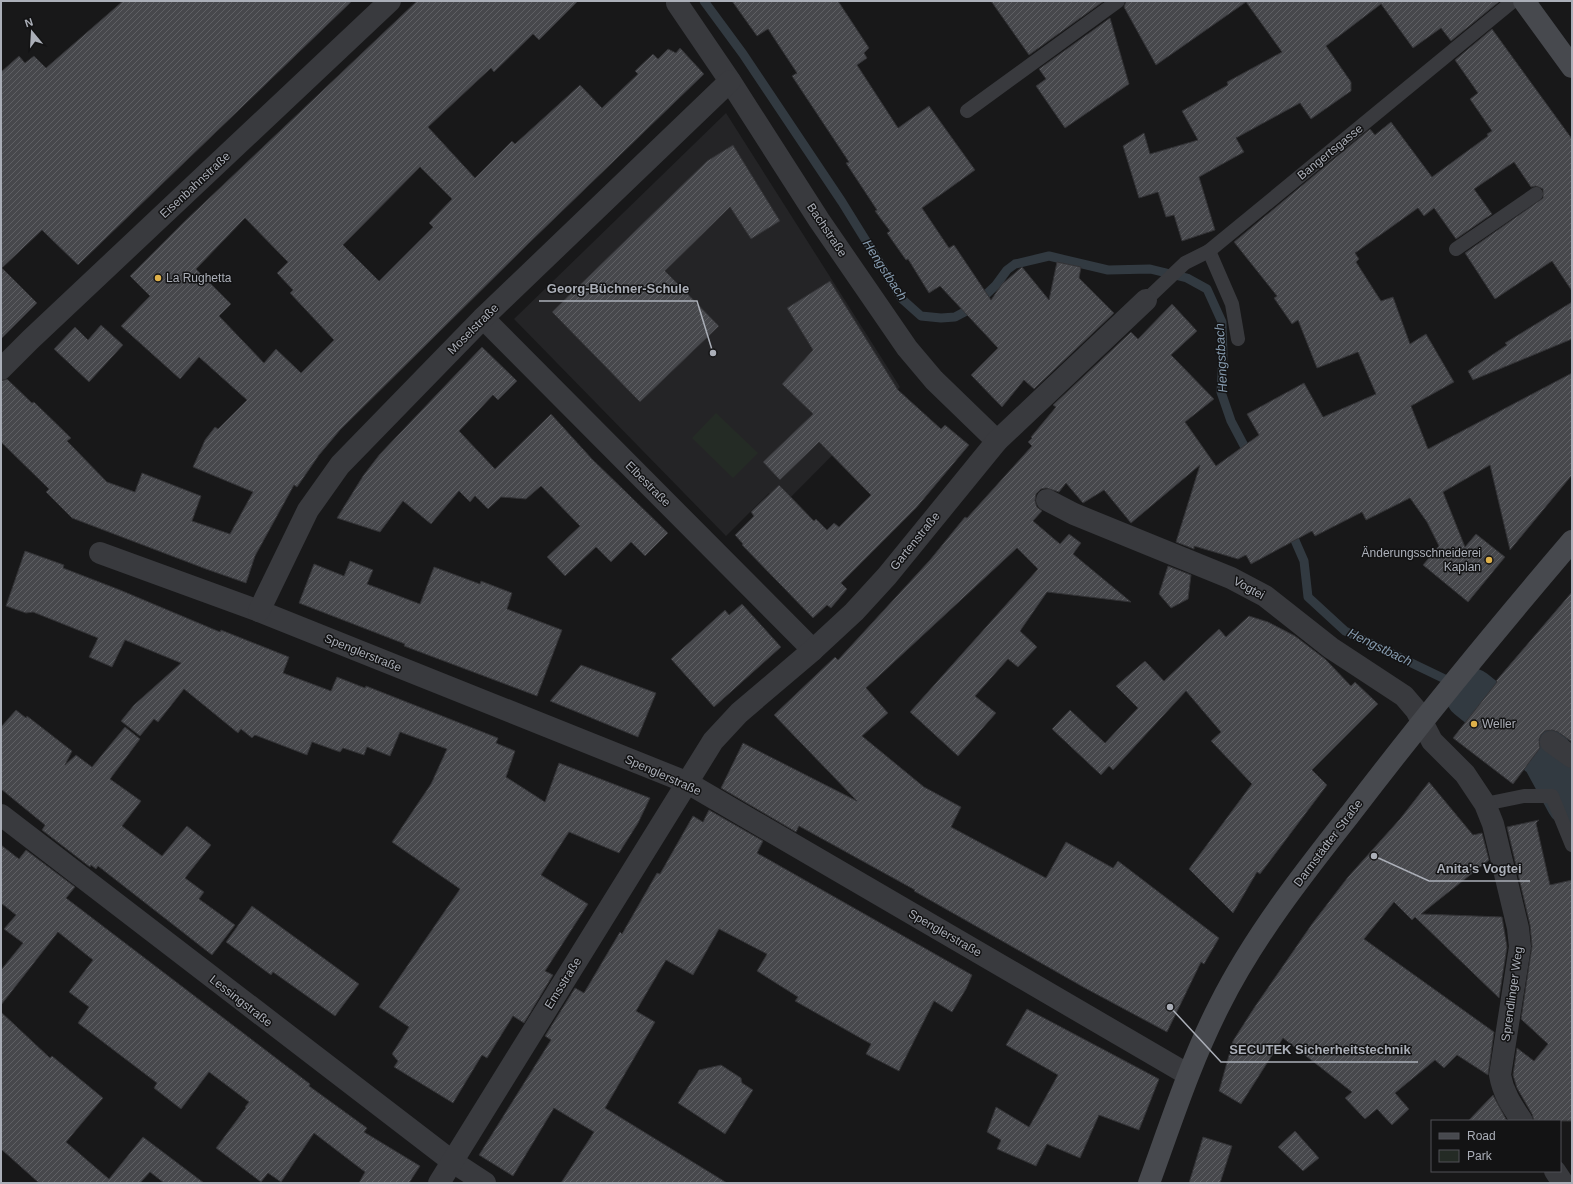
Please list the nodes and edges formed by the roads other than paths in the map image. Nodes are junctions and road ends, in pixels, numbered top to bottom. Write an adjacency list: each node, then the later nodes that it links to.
1 (390, 1): 15 (street, Eisenbahnstraße)
2 (1118, 1): 8 (lane)
3 (1513, 1): 11 (lane, Bangertsgasse)
4 (1524, 1): 6 (street)
5 (677, 3): 7 (street, Bachstraße)
6 (1572, 67)
7 (730, 81): 13 (street, Moselstraße); 16 (street, Bachstraße)
8 (967, 111)
9 (1536, 194): 10 (lane)
10 (1456, 249)
11 (1209, 251): 12 (lane, Bangertsgasse); 14 (lane)
12 (1146, 300): 16 (street, Gartenstraße)
13 (483, 318): 20 (street, Moselstraße); 21 (street, Elbestraße)
14 (1238, 339)
15 (1, 369)
16 (997, 441): 21 (street, Gartenstraße)
17 (1047, 500): 22 (street, Vogtei)
18 (1572, 541): 22 (street, Darmstädter Straße)
19 (100, 554): 20 (street, Spenglerstraße)
20 (259, 611): 25 (street, Spenglerstraße)
21 (813, 650): 25 (street, Gartenstraße)
22 (1421, 721): 26 (street, Sprendlinger Weg); 29 (street, Darmstädter Straße)
23 (1551, 742): 24 (street)
24 (1572, 757)
25 (686, 782): 29 (street, Spenglerstraße); 31 (street, Emsstraße)
26 (1485, 804): 28 (lane); 30 (street, Sprendlinger Weg)
27 (1, 815): 31 (street, Lessingstraße)
28 (1572, 846)
29 (1188, 1074): 35 (street, Darmstädter Straße)
30 (1521, 1120)
31 (453, 1162): 33 (street, Emsstraße); 34 (street, Lessingstraße)
32 (1556, 1172): 36 (street)
33 (439, 1183)
34 (485, 1183)
35 (1149, 1183)
36 (1563, 1183)

